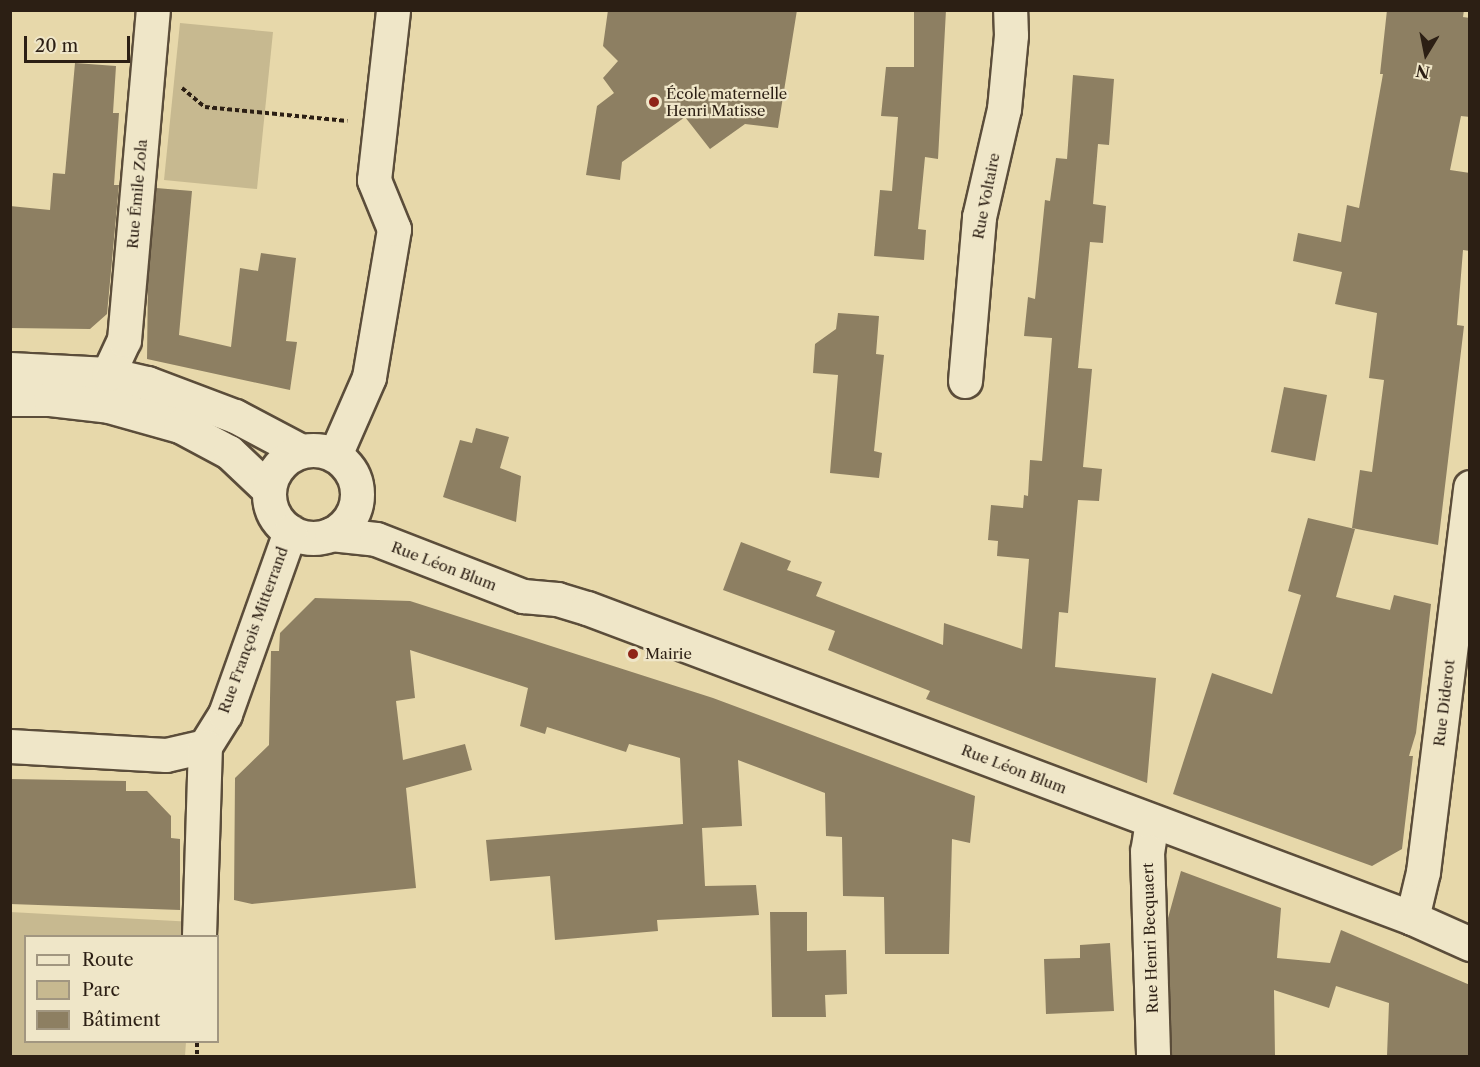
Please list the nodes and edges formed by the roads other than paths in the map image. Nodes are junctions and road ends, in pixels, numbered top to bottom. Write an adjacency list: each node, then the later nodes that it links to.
1 (153, 10): 5 (street, Rue Émile Zola)
2 (393, 10): 9 (street)
3 (1010, 10): 6 (street, Rue Voltaire)
4 (10, 369): 5 (street)
5 (108, 374): 8 (street)
6 (965, 381)
7 (10, 399): 11 (street)
8 (301, 451): 9 (street); 11 (street)
9 (335, 455): 12 (street)
10 (1470, 487): 16 (street, Rue Diderot)
11 (269, 490): 13 (street)
12 (357, 499): 14 (street); 15 (street, Rue Léon Blum)
13 (290, 531): 14 (street); 18 (street, Rue François Mitterrand)
14 (331, 534): 15 (street, Rue Léon Blum)
15 (557, 599): 19 (street, Rue Léon Blum)
16 (1462, 619): 20 (street, Rue Diderot)
17 (10, 746): 18 (street)
18 (205, 746): 21 (street)
19 (1152, 821): 20 (street, Rue Léon Blum); 23 (street, Rue Henri Becquaert)
20 (1412, 918): 22 (street, Rue Léon Blum)
21 (199, 935)
22 (1470, 945)
23 (1154, 1056)

